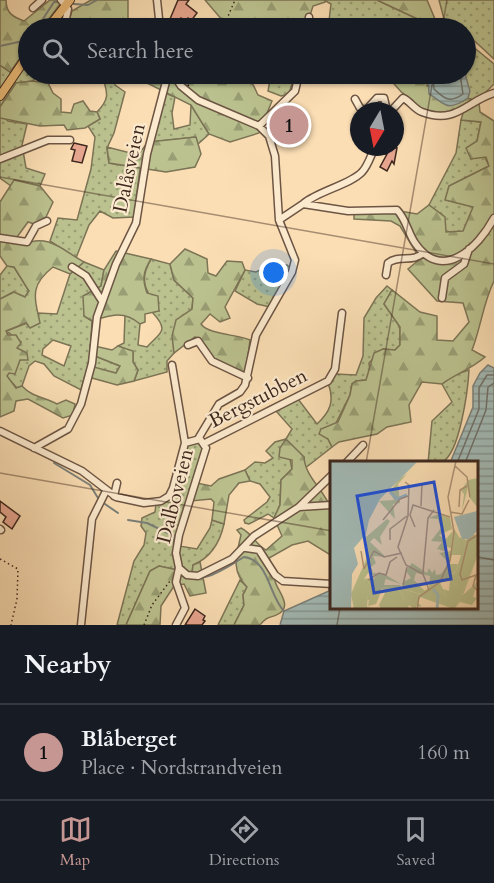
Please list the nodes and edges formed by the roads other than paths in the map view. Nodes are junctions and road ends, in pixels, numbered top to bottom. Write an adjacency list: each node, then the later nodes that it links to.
1 (42, 0): 4 (street)
2 (157, 0): 7 (street)
3 (66, 1): 5 (main road); 6 (street)
4 (33, 8)
5 (55, 18)
6 (67, 18)
7 (159, 18)
8 (18, 70): 13 (main road)
9 (165, 84): 33 (street, Dalåsveien)
10 (181, 84): 19 (street)
11 (297, 84): 19 (street)
12 (494, 93): 18 (street)
13 (0, 96)
14 (355, 99): 15 (street)
15 (357, 102)
16 (373, 102): 17 (street)
17 (386, 102)
18 (399, 102)
19 (260, 126): 25 (street)
20 (70, 140): 22 (street)
21 (370, 156): 23 (street)
22 (0, 159)
23 (303, 204): 25 (street); 29 (street)
24 (494, 218): 28 (street)
25 (279, 220): 37 (street)
26 (47, 221): 27 (street)
27 (0, 238)
28 (469, 249): 29 (street); 32 (street)
29 (423, 253): 31 (street)
30 (72, 267): 33 (street)
31 (386, 275)
32 (442, 298)
33 (102, 301): 43 (street, Dalåsveien)
34 (342, 313): 41 (street, Bergstubben)
35 (188, 345): 37 (street)
36 (172, 365): 40 (street)
37 (248, 378): 39 (street)
38 (0, 431): 43 (street, Dalboveien)
39 (198, 439): 40 (street, Dalboveien); 41 (street, Dalboveien)
40 (185, 443): 48 (street, Dalboveien)
41 (205, 443): 52 (street, Dalboveien)
42 (363, 445): 44 (street)
43 (34, 448): 47 (street, Dalboveien)
44 (348, 461)
45 (330, 477): 50 (street, Dalboveien)
46 (117, 483): 48 (street)
47 (106, 491): 48 (street, Dalboveien); 54 (street)
48 (114, 496)
49 (330, 505): 50 (street, Dalboveien)
50 (298, 507): 51 (street, Dalboveien)
51 (246, 548): 52 (street, Dalboveien); 53 (street)
52 (179, 568): 55 (street)
53 (330, 584)
54 (81, 625)
55 (176, 625)

